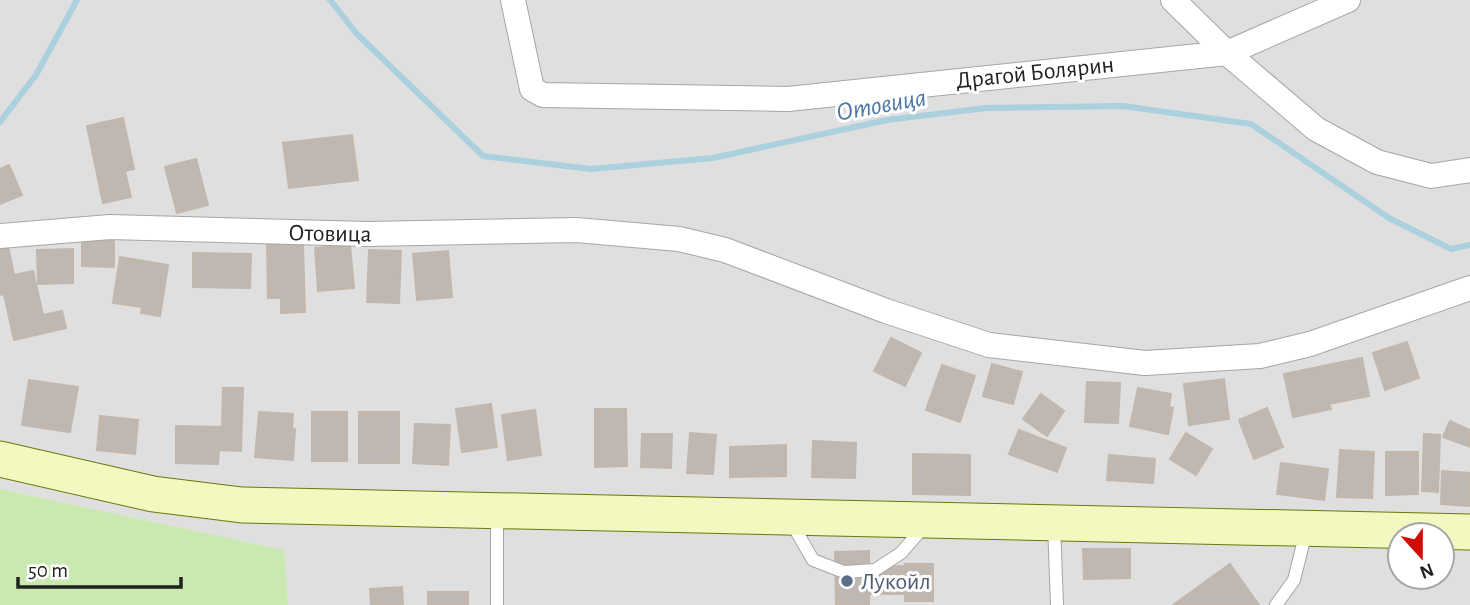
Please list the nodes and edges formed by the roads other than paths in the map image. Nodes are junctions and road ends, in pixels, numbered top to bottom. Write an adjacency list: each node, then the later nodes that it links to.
1 (513, 0): 4 (street, Драгой Болярин)
2 (1174, 0): 4 (street)
3 (1348, 0): 4 (street, Драгой Болярин)
4 (1227, 53): 5 (street)
5 (1470, 170)
6 (0, 236): 7 (street, Отовица)
7 (1470, 288)
8 (0, 458): 9 (street)
9 (496, 511): 10 (street); 15 (lane)
10 (789, 518): 11 (street); 11 (lane)
11 (929, 521): 12 (street)
12 (1054, 523): 13 (street); 16 (lane)
13 (1307, 528): 14 (street); 17 (lane)
14 (1470, 531)
15 (497, 605)
16 (1058, 605)
17 (1276, 605)

